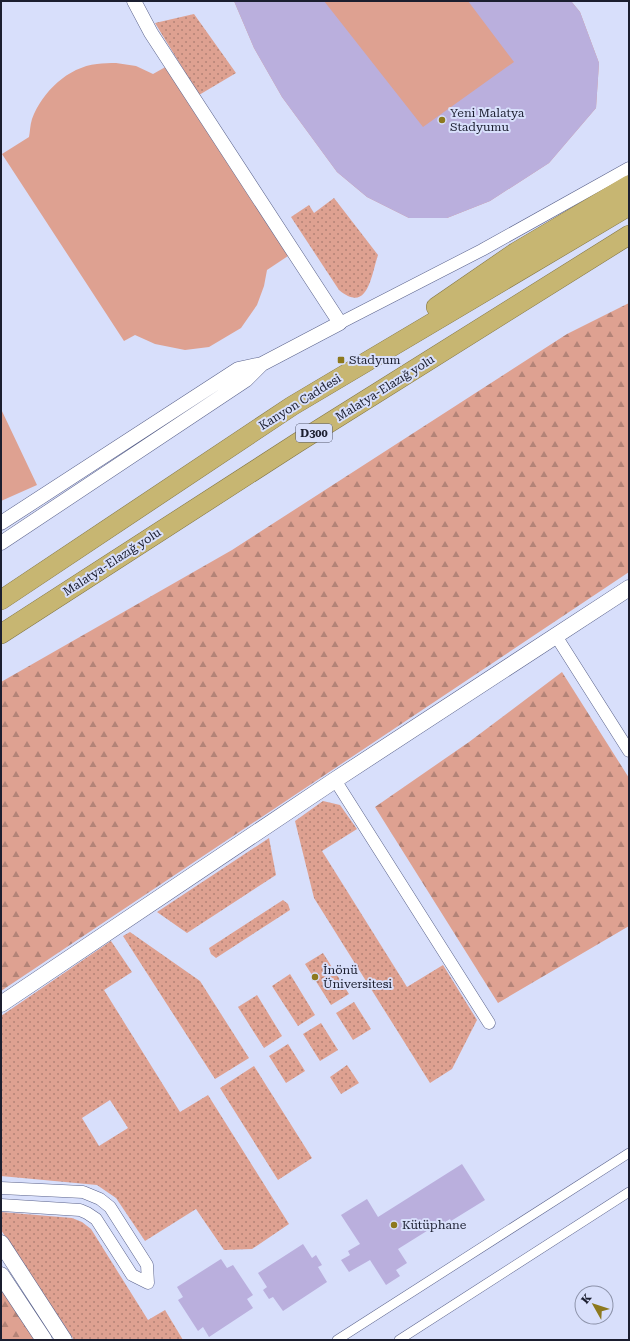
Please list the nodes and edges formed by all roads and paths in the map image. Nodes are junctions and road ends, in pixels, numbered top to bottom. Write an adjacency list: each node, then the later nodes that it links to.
1 (134, 1): 8 (street)
2 (629, 168): 8 (street)
3 (629, 185): 10 (highway)
4 (629, 206): 10 (highway, Kanyon Caddesi / D300)
5 (629, 235): 7 (highway, Malatya-Elazığ yolu / D300)
6 (629, 240): 7 (highway)
7 (605, 250): 15 (highway, Malatya-Elazığ yolu / D300)
8 (340, 323): 9 (street)
9 (262, 364): 11 (street); 12 (street)
10 (296, 403): 14 (highway, Kanyon Caddesi / D300)
11 (1, 523)
12 (1, 543)
13 (629, 588): 16 (main road)
14 (1, 600)
15 (1, 634)
16 (556, 636): 17 (street); 18 (main road)
17 (629, 751)
18 (335, 780): 19 (main road); 20 (street)
19 (1, 1004)
20 (489, 1023)
21 (629, 1153): 29 (street)
22 (1, 1188): 24 (street)
23 (629, 1192): 30 (street)
24 (1, 1205)
25 (1, 1243): 28 (main road)
26 (1, 1275): 27 (main road)
27 (44, 1340)
28 (64, 1340)
29 (338, 1340)
30 (399, 1340)

